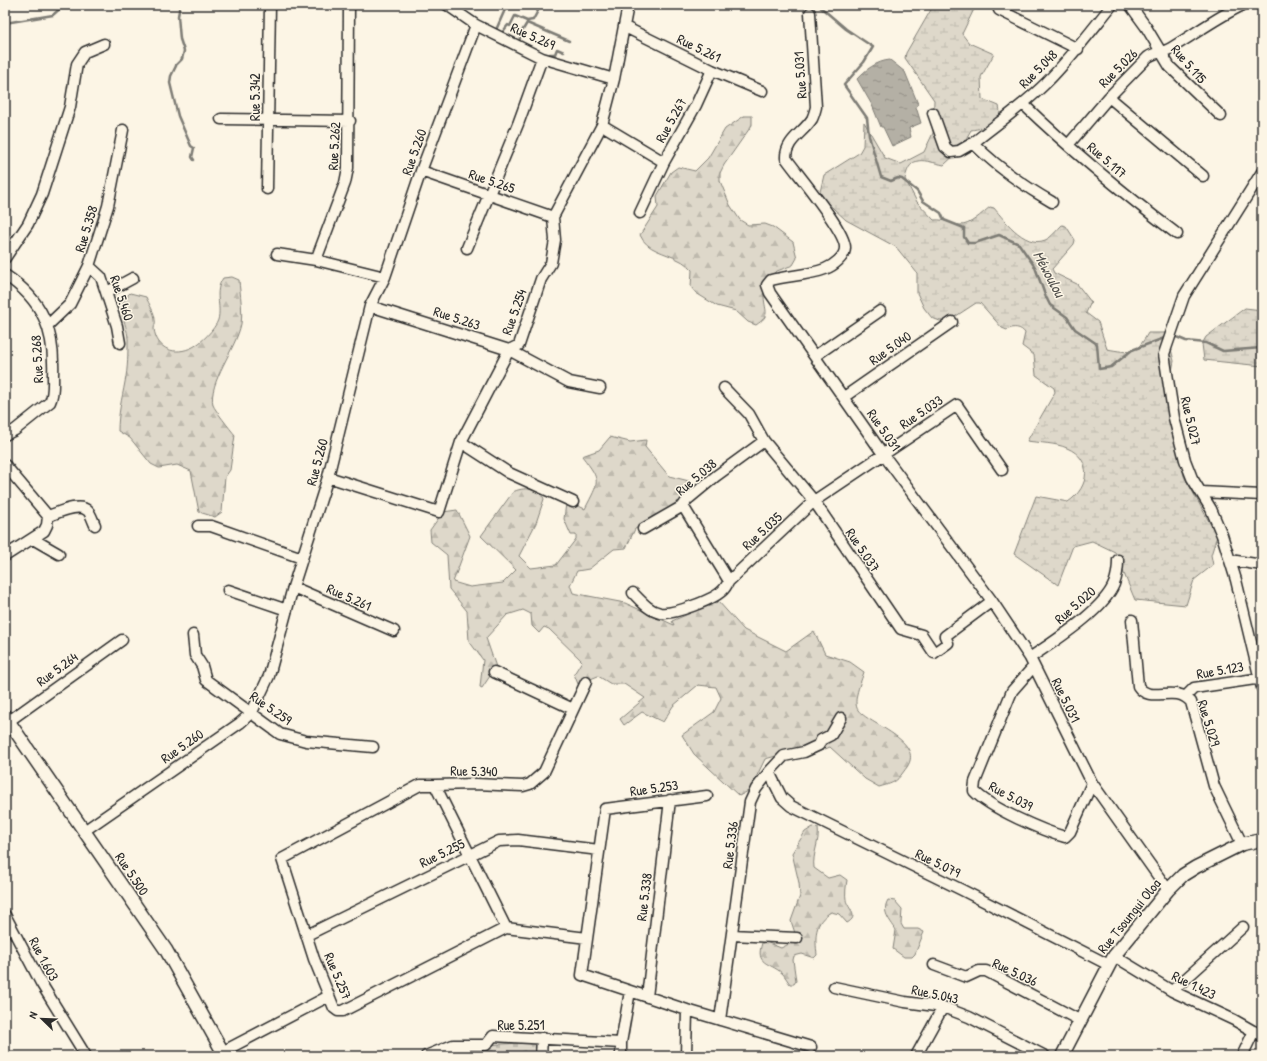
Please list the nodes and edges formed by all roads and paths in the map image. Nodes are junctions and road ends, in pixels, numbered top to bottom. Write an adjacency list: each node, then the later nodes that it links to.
1 (270, 5): 24 (street, Rue 5.342)
2 (349, 5): 25 (street, Rue 5.262)
3 (447, 5): 10 (street, Rue 5.269)
4 (628, 5): 11 (street)
5 (1112, 5): 13 (street, Rue 5.048)
6 (1130, 5): 14 (street, Rue 5.115)
7 (1243, 5): 14 (street, Rue 5.026)
8 (999, 10): 13 (street)
9 (810, 13): 55 (street, Rue 5.031)
10 (476, 25): 15 (street, Rue 5.269); 31 (street, Rue 5.260)
11 (625, 27): 16 (street, Rue 5.261); 17 (street)
12 (104, 44): 42 (street)
13 (1078, 49): 20 (street, Rue 5.048)
14 (1160, 52): 19 (street, Rue 5.026); 22 (street, Rue 5.115)
15 (542, 58): 17 (street, Rue 5.269); 35 (street)
16 (712, 70): 18 (street, Rue 5.261); 30 (street, Rue 5.267)
17 (614, 79): 26 (street)
18 (762, 91)
19 (1109, 97): 29 (street, Rue 5.026); 33 (street)
20 (1023, 104): 28 (street, Rue 5.048); 29 (street, Rue 5.117)
21 (933, 113): 28 (street, Rue 5.048)
22 (1221, 116)
23 (221, 119): 24 (street)
24 (268, 120): 25 (street); 34 (street, Rue 5.342)
25 (350, 121): 43 (street, Rue 5.262)
26 (602, 125): 30 (street, Rue 5.267); 38 (street)
27 (123, 130): 44 (street, Rue 5.358)
28 (973, 142): 36 (street)
29 (1068, 145): 39 (street, Rue 5.117)
30 (664, 162): 37 (street)
31 (421, 171): 35 (street, Rue 5.265); 46 (street, Rue 5.260)
32 (1262, 172): 66 (street, Rue 5.027)
33 (1203, 176)
34 (267, 189)
35 (488, 195): 38 (street, Rue 5.265); 40 (street)
36 (1052, 202)
37 (640, 213)
38 (553, 217): 54 (street, Rue 5.254)
39 (1177, 234)
40 (467, 248)
41 (277, 254): 43 (street)
42 (5, 258)
43 (316, 260): 46 (street)
44 (89, 266): 48 (street, Rue 5.460); 52 (street, Rue 5.358)
45 (5, 275): 52 (street, Rue 5.268)
46 (385, 277): 49 (street, Rue 5.260)
47 (134, 278): 48 (street)
48 (107, 292): 53 (street, Rue 5.460)
49 (370, 306): 54 (street, Rue 5.263); 65 (street, Rue 5.260)
50 (880, 311): 55 (street)
51 (952, 322): 58 (street, Rue 5.040)
52 (48, 325): 59 (street, Rue 5.268)
53 (120, 343)
54 (509, 350): 56 (street, Rue 5.263); 61 (street, Rue 5.254)
55 (815, 356): 58 (street, Rue 5.031)
56 (600, 388)
57 (724, 388): 60 (street, Rue 5.037)
58 (844, 397): 62 (street, Rue 5.031)
59 (5, 436)
60 (764, 441): 69 (street, Rue 5.037); 70 (street, Rue 5.038)
61 (461, 442): 65 (street, Rue 5.254); 68 (street)
62 (884, 454): 64 (street, Rue 5.033); 69 (street, Rue 5.033); 86 (street, Rue 5.031)
63 (5, 465): 71 (street)
64 (1002, 470)
65 (328, 477): 78 (street, Rue 5.260)
66 (1201, 492): 67 (street); 80 (street, Rue 5.027)
67 (1262, 494)
68 (573, 502)
69 (814, 502): 82 (street, Rue 5.035); 86 (street, Rue 5.037)
70 (683, 506): 74 (street, Rue 5.038); 82 (street)
71 (48, 516): 72 (street); 75 (street)
72 (95, 525)
73 (198, 526): 78 (street)
74 (643, 529)
75 (33, 539): 76 (street); 77 (street)
76 (59, 554)
77 (5, 556)
78 (302, 558): 83 (street, Rue 5.260)
79 (1118, 560): 92 (street, Rue 5.020)
80 (1230, 560): 81 (street); 94 (street, Rue 5.027)
81 (1262, 565)
82 (729, 581): 85 (street, Rue 5.035)
83 (293, 587): 87 (street, Rue 5.260); 89 (street, Rue 5.261)
84 (228, 590): 87 (street)
85 (633, 593)
86 (992, 601): 92 (street, Rue 5.031)
87 (287, 610): 99 (street, Rue 5.260)
88 (1132, 620): 97 (street, Rue 5.029)
89 (394, 631)
90 (193, 635): 99 (street, Rue 5.259)
91 (122, 640): 100 (street, Rue 5.264)
92 (1032, 662): 104 (street, Rue 5.031); 104 (street, Rue 5.039)
93 (494, 672): 98 (street)
94 (1261, 678): 96 (street, Rue 5.027); 97 (street, Rue 5.123)
95 (586, 682): 98 (street, Rue 5.340)
96 (1262, 688)
97 (1186, 696): 110 (street, Rue 5.029)
98 (573, 710): 105 (street, Rue 5.340)
99 (252, 712): 102 (street, Rue 5.259); 108 (street, Rue 5.260)
100 (7, 718): 108 (main road, Rue 5.500)
101 (841, 718): 103 (street, Rue 5.336)
102 (373, 747)
103 (769, 772): 118 (street, Rue 5.336); 121 (street, Rue 5.079)
104 (1092, 783): 113 (street, Rue 5.031)
105 (435, 785): 112 (street, Rue 5.340); 117 (street, Rue 5.257)
106 (707, 796): 107 (street, Rue 5.253)
107 (670, 800): 111 (street, Rue 5.253); 127 (street, Rue 5.338)
108 (84, 831): 136 (main road, Rue 5.500)
109 (1262, 840): 110 (main road, Rue Tsoungui Oloa)
110 (1242, 844): 113 (main road, Rue Tsoungui Oloa)
111 (599, 850): 112 (street, Rue 5.255); 119 (street)
112 (470, 855): 115 (street, Rue 5.340); 117 (street, Rue 5.255)
113 (1168, 890): 121 (main road, Rue Tsoungui Oloa)
114 (5, 915): 137 (street, Rue 1.603)
115 (506, 928): 119 (street); 126 (street, Rue 5.257)
116 (1243, 928): 125 (street)
117 (307, 935): 126 (street, Rue 5.257)
118 (732, 935): 120 (street); 130 (street, Rue 5.336)
119 (587, 938): 124 (street)
120 (797, 938)
121 (1111, 961): 125 (street, Rue 1.423); 131 (main road, Rue Tsoungui Oloa)
122 (934, 965): 131 (street, Rue 5.036)
123 (834, 987): 128 (street, Rue 5.043)
124 (630, 991): 127 (street); 134 (street)
125 (1172, 991): 132 (street, Rue 1.423)
126 (329, 996): 136 (street)
127 (647, 997): 129 (street)
128 (943, 1007): 142 (street); 143 (street, Rue 5.043)
129 (688, 1010): 130 (street); 141 (street)
130 (720, 1020): 135 (street)
131 (1081, 1020): 144 (main road, Rue Tsoungui Oloa)
132 (1258, 1034): 145 (street)
133 (542, 1038): 134 (street, Rue 5.251); 138 (street, Rue 5.251); 139 (street)
134 (621, 1043): 140 (street)
135 (811, 1047)
136 (223, 1054)
137 (86, 1056)
138 (426, 1056)
139 (541, 1056)
140 (621, 1056)
141 (686, 1056)
142 (916, 1056)
143 (1045, 1056)
144 (1062, 1056)
145 (1242, 1056)

